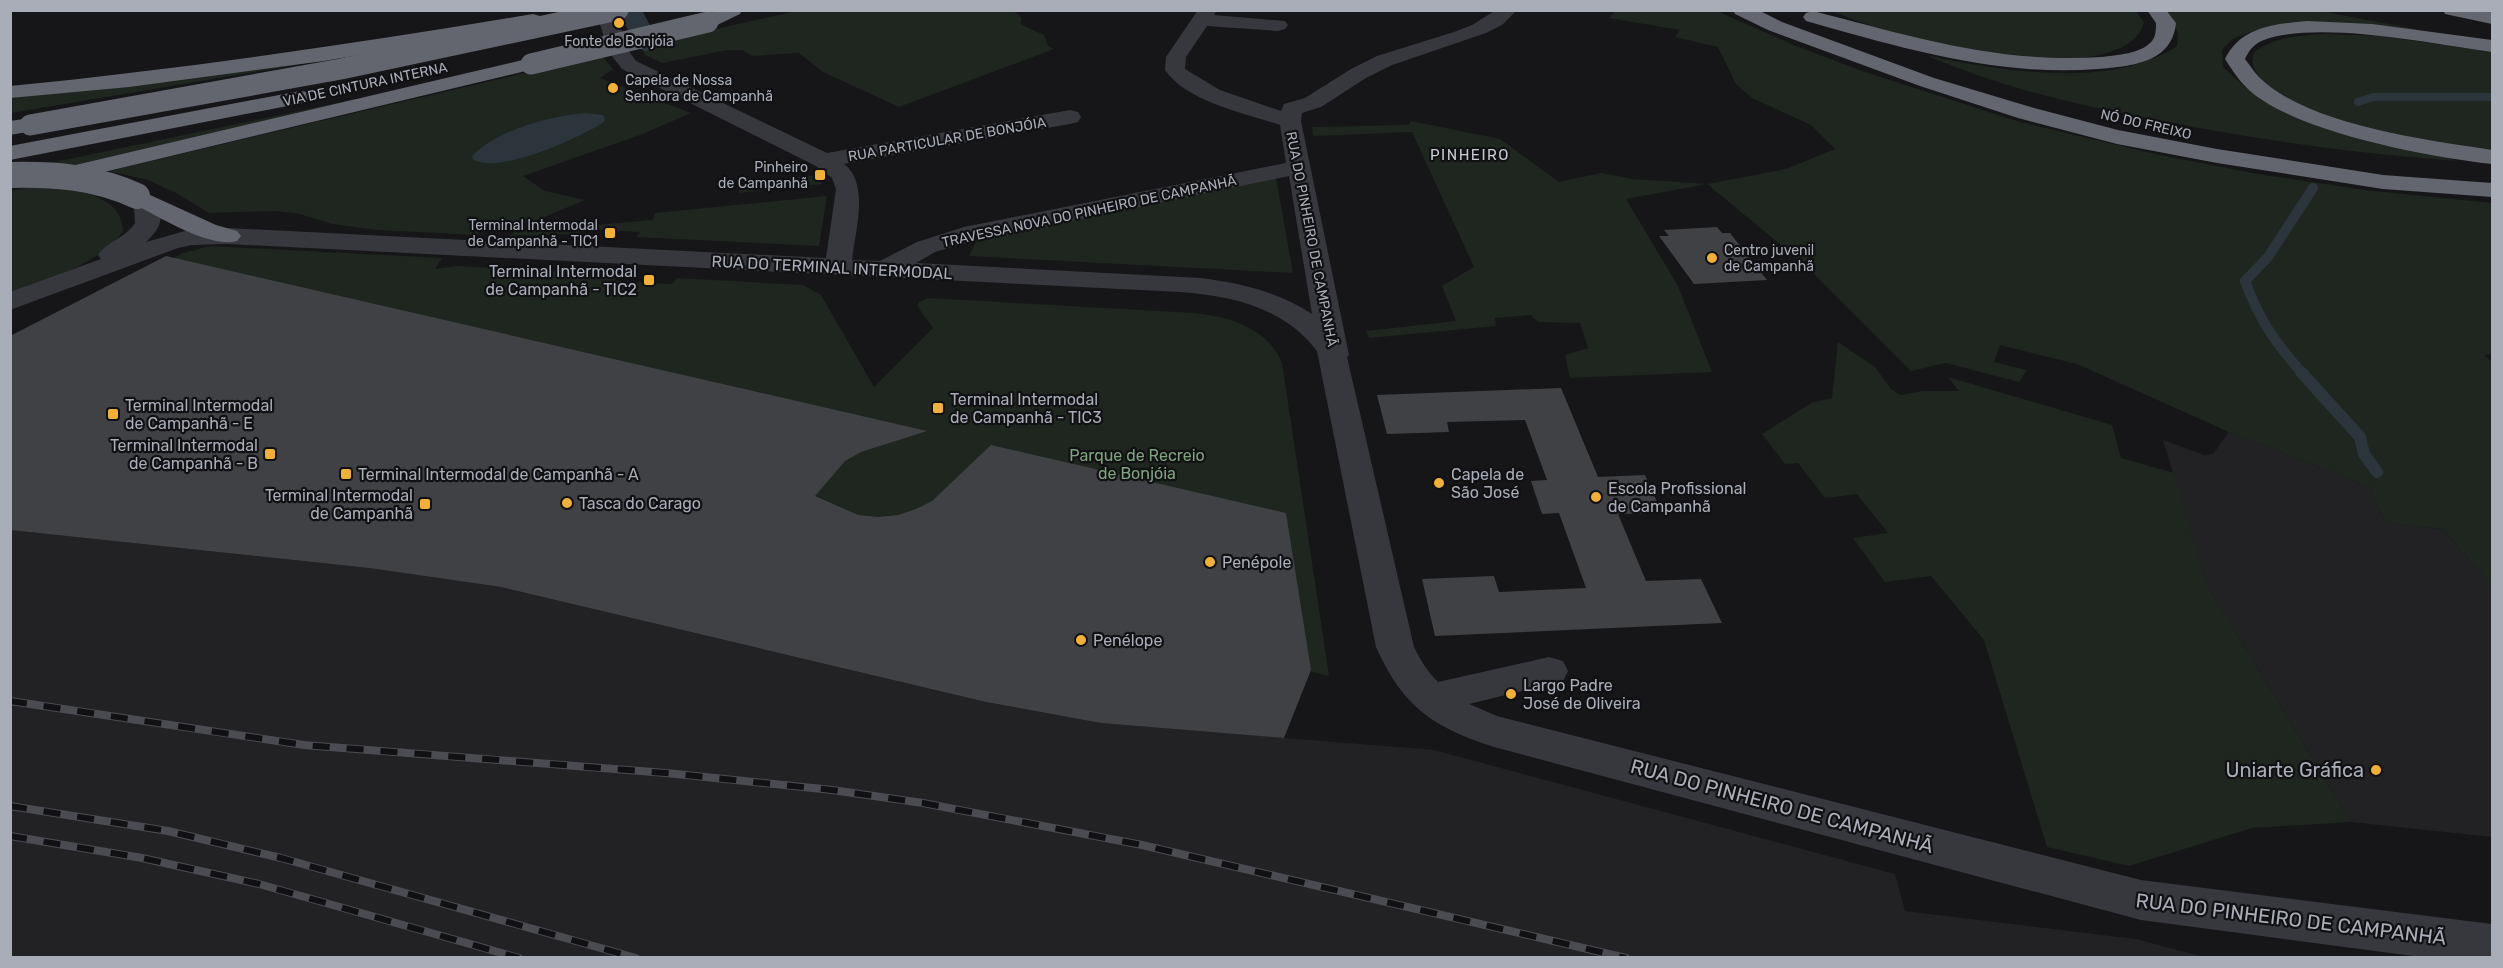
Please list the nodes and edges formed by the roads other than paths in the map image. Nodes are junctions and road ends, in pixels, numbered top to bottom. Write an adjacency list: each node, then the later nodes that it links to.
1 (604, 10): 20 (highway, bridge); 26 (street)
2 (618, 10): 23 (highway, VIA DE CINTURA INTERNA, bridge)
3 (733, 10): 12 (highway)
4 (1474, 10): 21 (street)
5 (1508, 10): 21 (street)
6 (1742, 10): 18 (highway)
7 (1768, 10): 18 (highway)
8 (2156, 10): 11 (highway)
9 (2452, 10): 14 (highway)
10 (2378, 13): 16 (highway)
11 (1808, 14): 28 (highway, NÓ DO FREIXO)
12 (710, 15): 19 (highway, bridge)
13 (1205, 15): 15 (street, RUA DO PINHEIRO DE CAMPANHÃ); 21 (street, RUA DO PINHEIRO DE CAMPANHÃ)
14 (2493, 18)
15 (1278, 24)
16 (2493, 36)
17 (2493, 46): 25 (highway)
18 (1843, 51): 31 (highway, NÓ DO FREIXO)
19 (531, 57): 24 (highway, VIA DE CINTURA INTERNA); 30 (highway)
20 (10, 92)
21 (1291, 115): 27 (street, RUA DO PINHEIRO DE CAMPANHÃ)
22 (1070, 117): 26 (street, RUA PARTICULAR DE BONJÓIA)
23 (10, 128)
24 (10, 153)
25 (2493, 157)
26 (824, 161): 37 (street)
27 (1300, 167): 38 (street, TRAVESSA NOVA DO PINHEIRO DE CAMPANHÃ); 42 (street, RUA DO PINHEIRO DE CAMPANHÃ)
28 (2493, 171)
29 (10, 175): 32 (highway, bridge)
30 (10, 188)
31 (2493, 190)
32 (137, 196): 33 (highway); 36 (street)
33 (195, 225): 34 (highway); 35 (street, RUA DO TERMINAL INTERMODAL); 36 (street, RUA DO TERMINAL INTERMODAL)
34 (228, 236): 35 (street, RUA DO TERMINAL INTERMODAL); 39 (street)
35 (358, 242): 37 (street, RUA DO TERMINAL INTERMODAL)
36 (129, 244): 39 (street)
37 (838, 267): 38 (street, RUA DO TERMINAL INTERMODAL)
38 (883, 270): 41 (street, RUA DO TERMINAL INTERMODAL)
39 (52, 286): 40 (street)
40 (10, 302)
41 (1299, 319): 42 (street, RUA DO PINHEIRO DE CAMPANHÃ)
42 (1335, 362): 44 (street, RUA DO PINHEIRO DE CAMPANHÃ)
43 (1549, 671): 44 (street)
44 (1430, 699): 45 (street, RUA DO PINHEIRO DE CAMPANHÃ)
45 (2493, 945)

